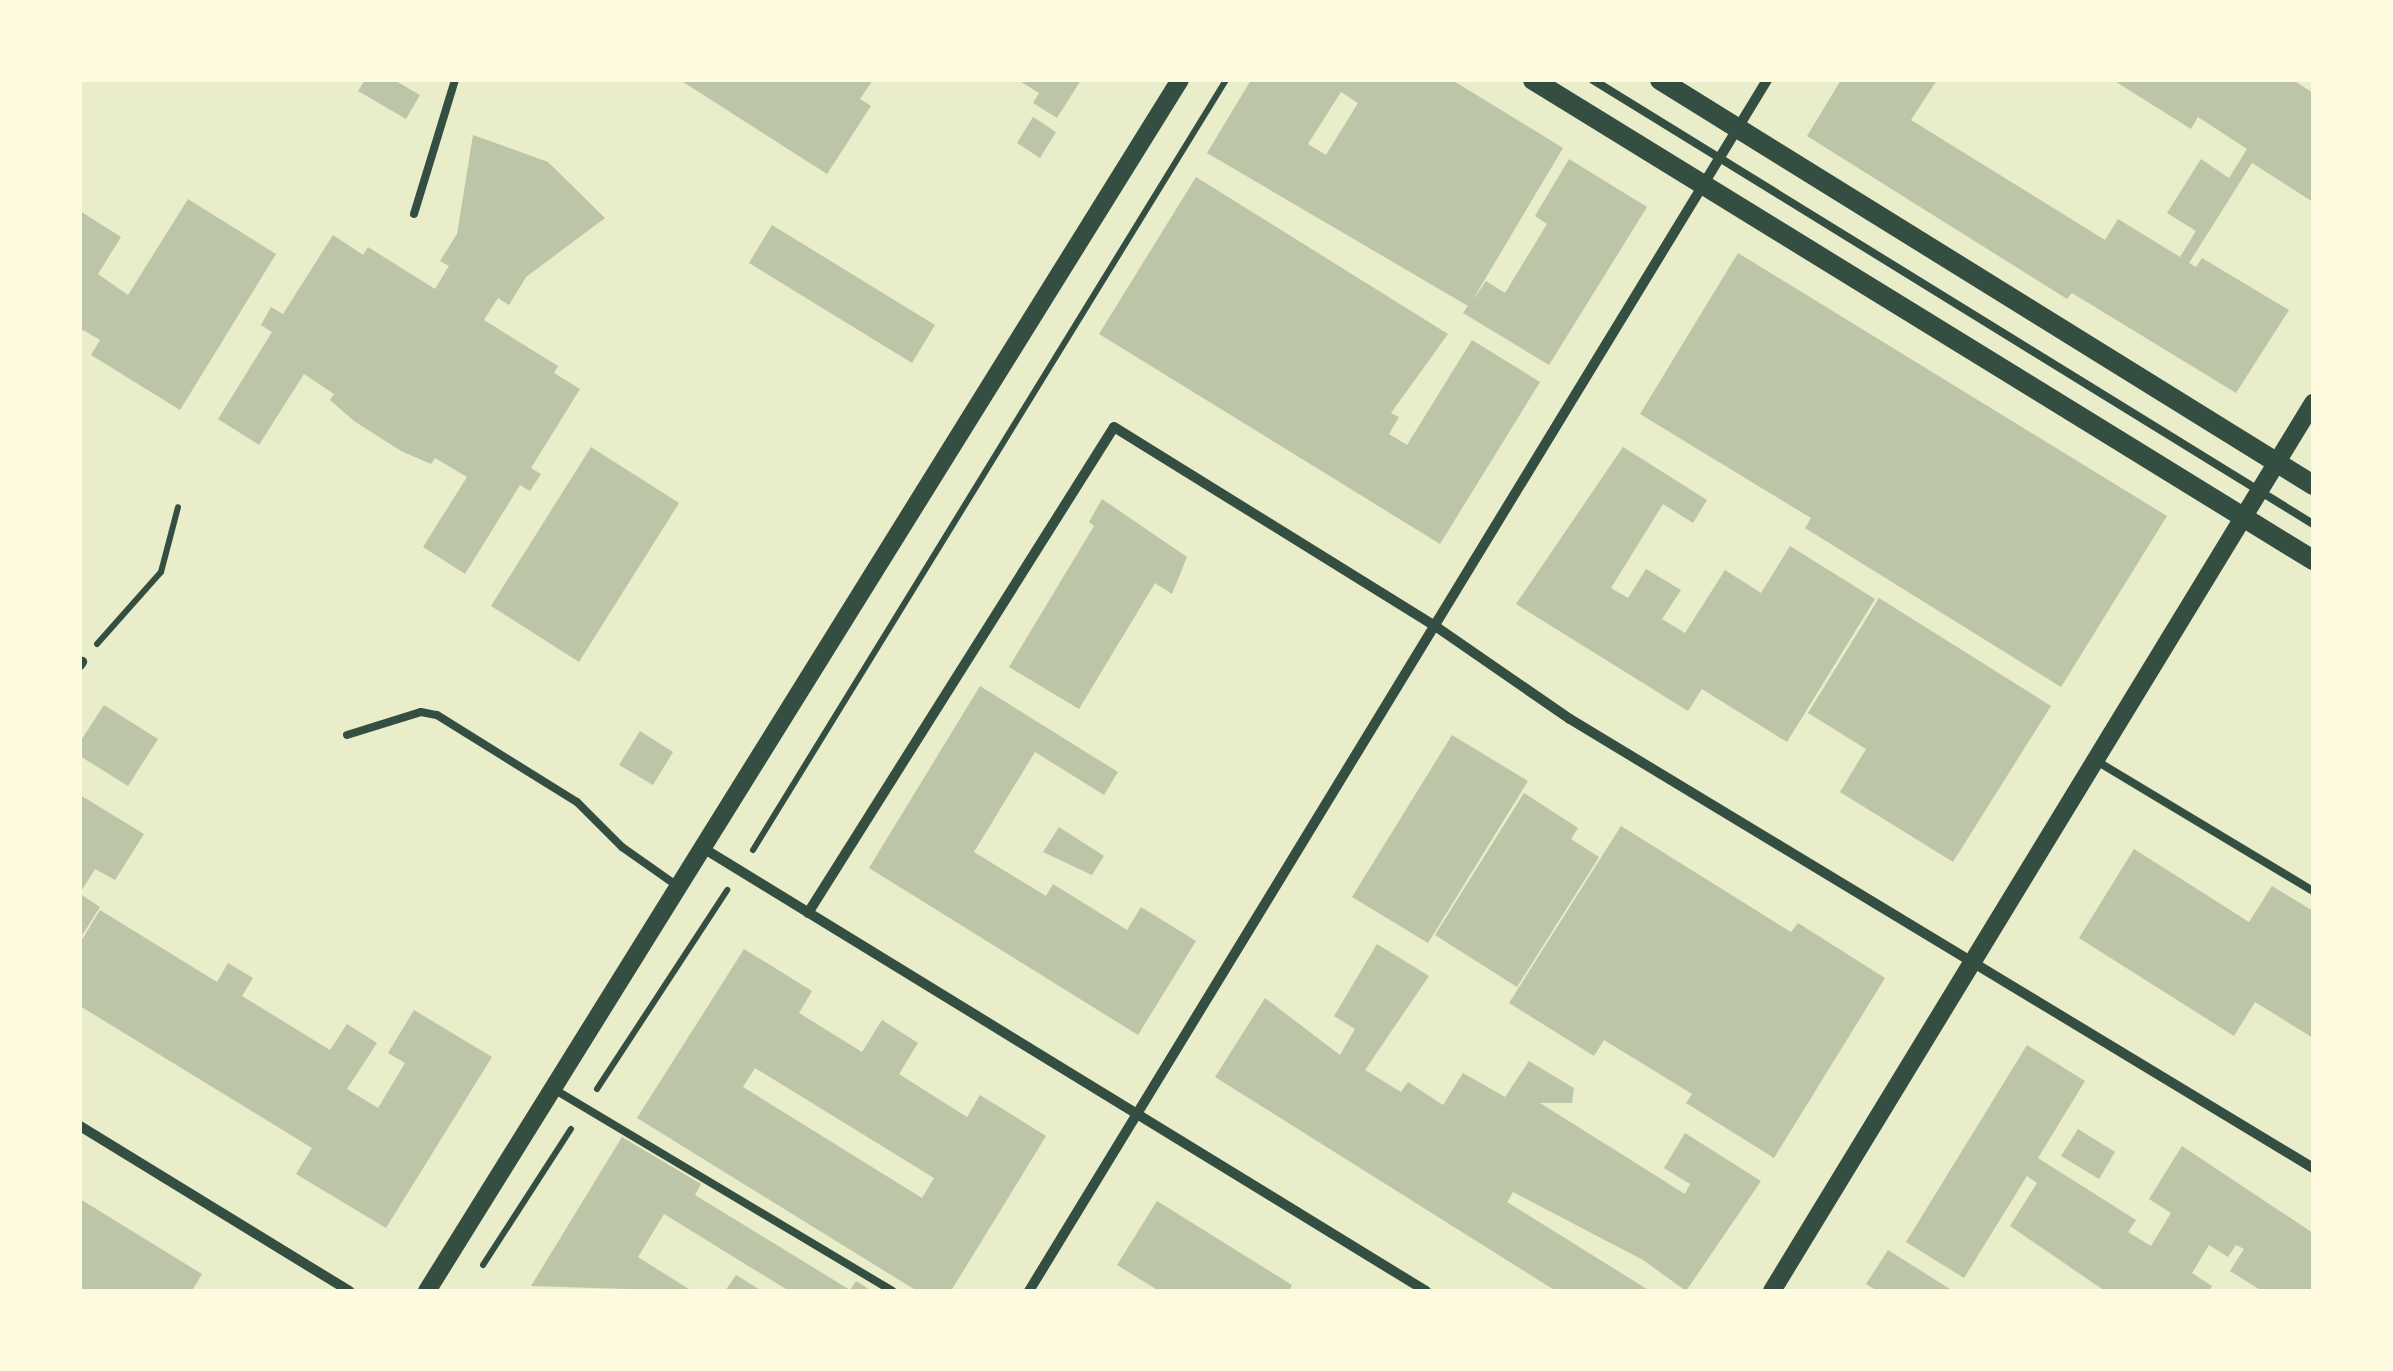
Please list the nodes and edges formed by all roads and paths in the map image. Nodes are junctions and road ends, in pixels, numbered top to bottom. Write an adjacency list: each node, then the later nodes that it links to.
1 (456, 80): 11 (lane)
2 (1180, 80): 24 (street)
3 (1226, 80): 25 (path)
4 (1533, 80): 10 (main road)
5 (1592, 80): 9 (lane)
6 (1660, 80): 8 (main road)
7 (1768, 80): 8 (street)
8 (1738, 127): 9 (street); 13 (main road)
9 (1720, 158): 10 (street); 15 (lane)
10 (1704, 184): 17 (main road); 20 (street)
11 (414, 214)
12 (2313, 404): 13 (street)
13 (2277, 462): 14 (main road); 15 (street)
14 (2313, 484)
15 (2259, 491): 17 (street); 18 (lane)
16 (178, 506): 21 (path)
17 (2243, 517): 19 (main road); 23 (street)
18 (2313, 524)
19 (2313, 560)
20 (1438, 628): 28 (street); 29 (street); 32 (street)
21 (81, 664)
22 (347, 735): 26 (lane)
23 (2095, 760): 27 (lane); 29 (street)
24 (704, 848): 25 (street); 26 (street)
25 (740, 870): 28 (street); 31 (path)
26 (680, 887): 30 (street)
27 (2313, 892)
28 (808, 914): 32 (street)
29 (1975, 959): 34 (street); 41 (street)
30 (552, 1088): 31 (lane); 37 (street)
31 (585, 1108): 35 (path); 38 (lane)
32 (1136, 1115): 39 (street); 40 (street)
33 (80, 1126): 36 (street)
34 (2313, 1168)
35 (477, 1274)
36 (350, 1291)
37 (427, 1291)
38 (892, 1291)
39 (1029, 1291)
40 (1426, 1291)
41 (1772, 1291)

